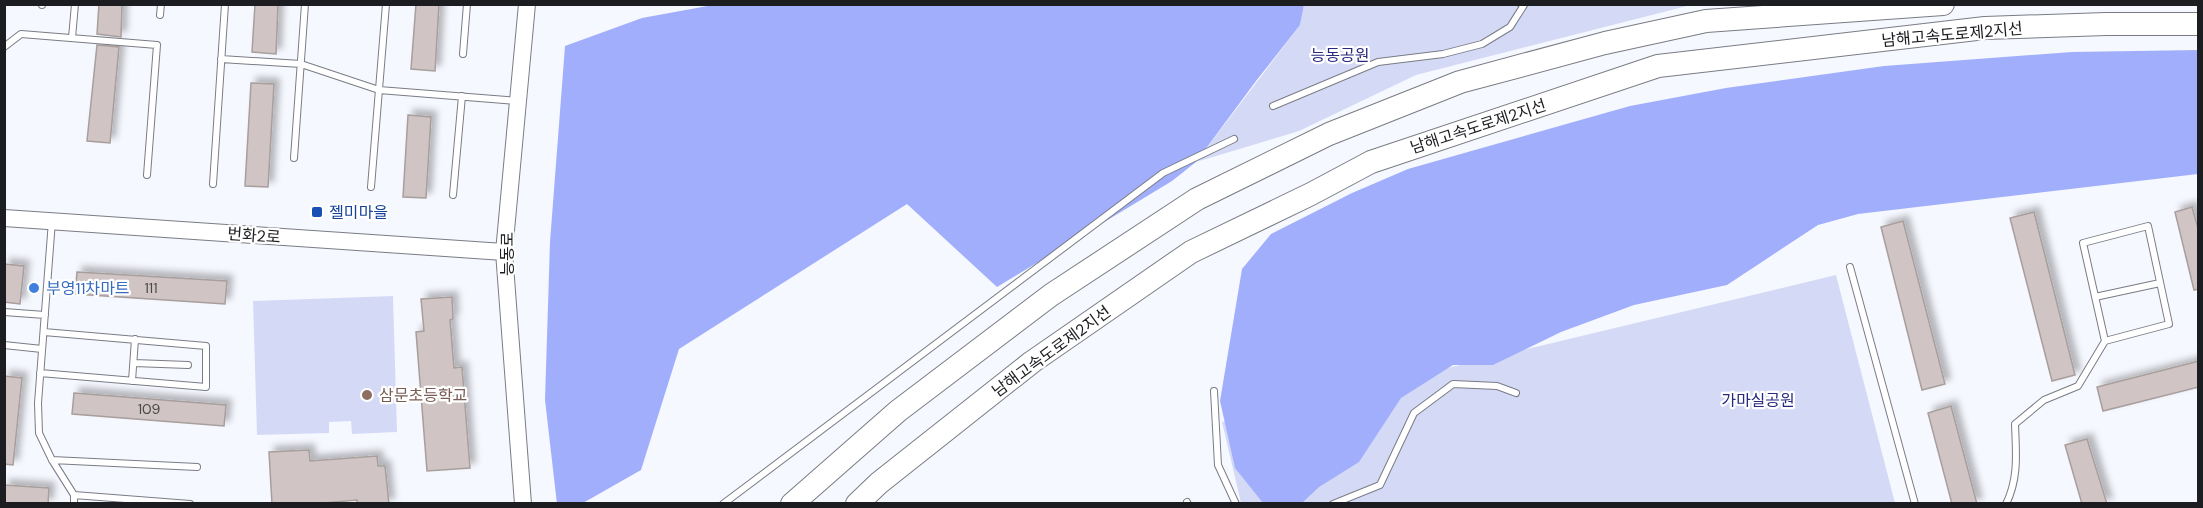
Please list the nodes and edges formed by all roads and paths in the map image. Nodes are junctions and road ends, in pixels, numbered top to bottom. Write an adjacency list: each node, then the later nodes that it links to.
1 (75, 4): 12 (lane)
2 (161, 4): 10 (lane)
3 (225, 4): 15 (lane)
4 (305, 4): 16 (lane)
5 (386, 4): 17 (lane)
6 (467, 4): 14 (lane)
7 (527, 4): 19 (street, 능동로)
8 (1943, 4): 53 (highway, 남해고속도로제2지선)
9 (1523, 5): 20 (lane)
10 (160, 15)
11 (2199, 24): 54 (highway, 남해고속도로제2지선)
12 (72, 38): 13 (lane); 23 (lane)
13 (4, 47)
14 (463, 54)
15 (221, 59): 16 (lane); 24 (lane)
16 (301, 64): 17 (lane); 22 (lane)
17 (379, 90): 18 (lane); 25 (lane)
18 (462, 96): 19 (lane); 26 (lane)
19 (519, 101): 29 (street, 능동로)
20 (1273, 106)
21 (1234, 139): 52 (lane)
22 (294, 158)
23 (147, 175)
24 (213, 184)
25 (371, 187)
26 (453, 195)
27 (4, 218): 28 (street, 번화2로)
28 (52, 221): 29 (street, 번화2로); 34 (lane)
29 (504, 252): 51 (street, 능동로)
30 (1850, 267): 57 (lane)
31 (2160, 283): 32 (lane); 32 (lane); 37 (lane)
32 (2095, 297): 37 (lane)
33 (4, 312): 34 (lane)
34 (45, 315): 35 (lane)
35 (44, 332): 36 (lane); 39 (lane)
36 (135, 339): 40 (lane); 43 (lane)
37 (2105, 342): 58 (lane)
38 (4, 345): 39 (lane)
39 (42, 349): 42 (lane)
40 (134, 363): 41 (lane); 43 (lane)
41 (188, 364)
42 (40, 373): 43 (lane); 46 (lane)
43 (132, 381)
44 (1214, 391): 55 (lane)
45 (1516, 393): 56 (lane)
46 (52, 460): 47 (lane); 48 (lane)
47 (197, 467)
48 (74, 495): 49 (lane); 50 (lane)
49 (74, 504)
50 (190, 504)
51 (523, 504)
52 (723, 504)
53 (792, 504)
54 (857, 504)
55 (1236, 504)
56 (1333, 504)
57 (1915, 504)
58 (2006, 504)

